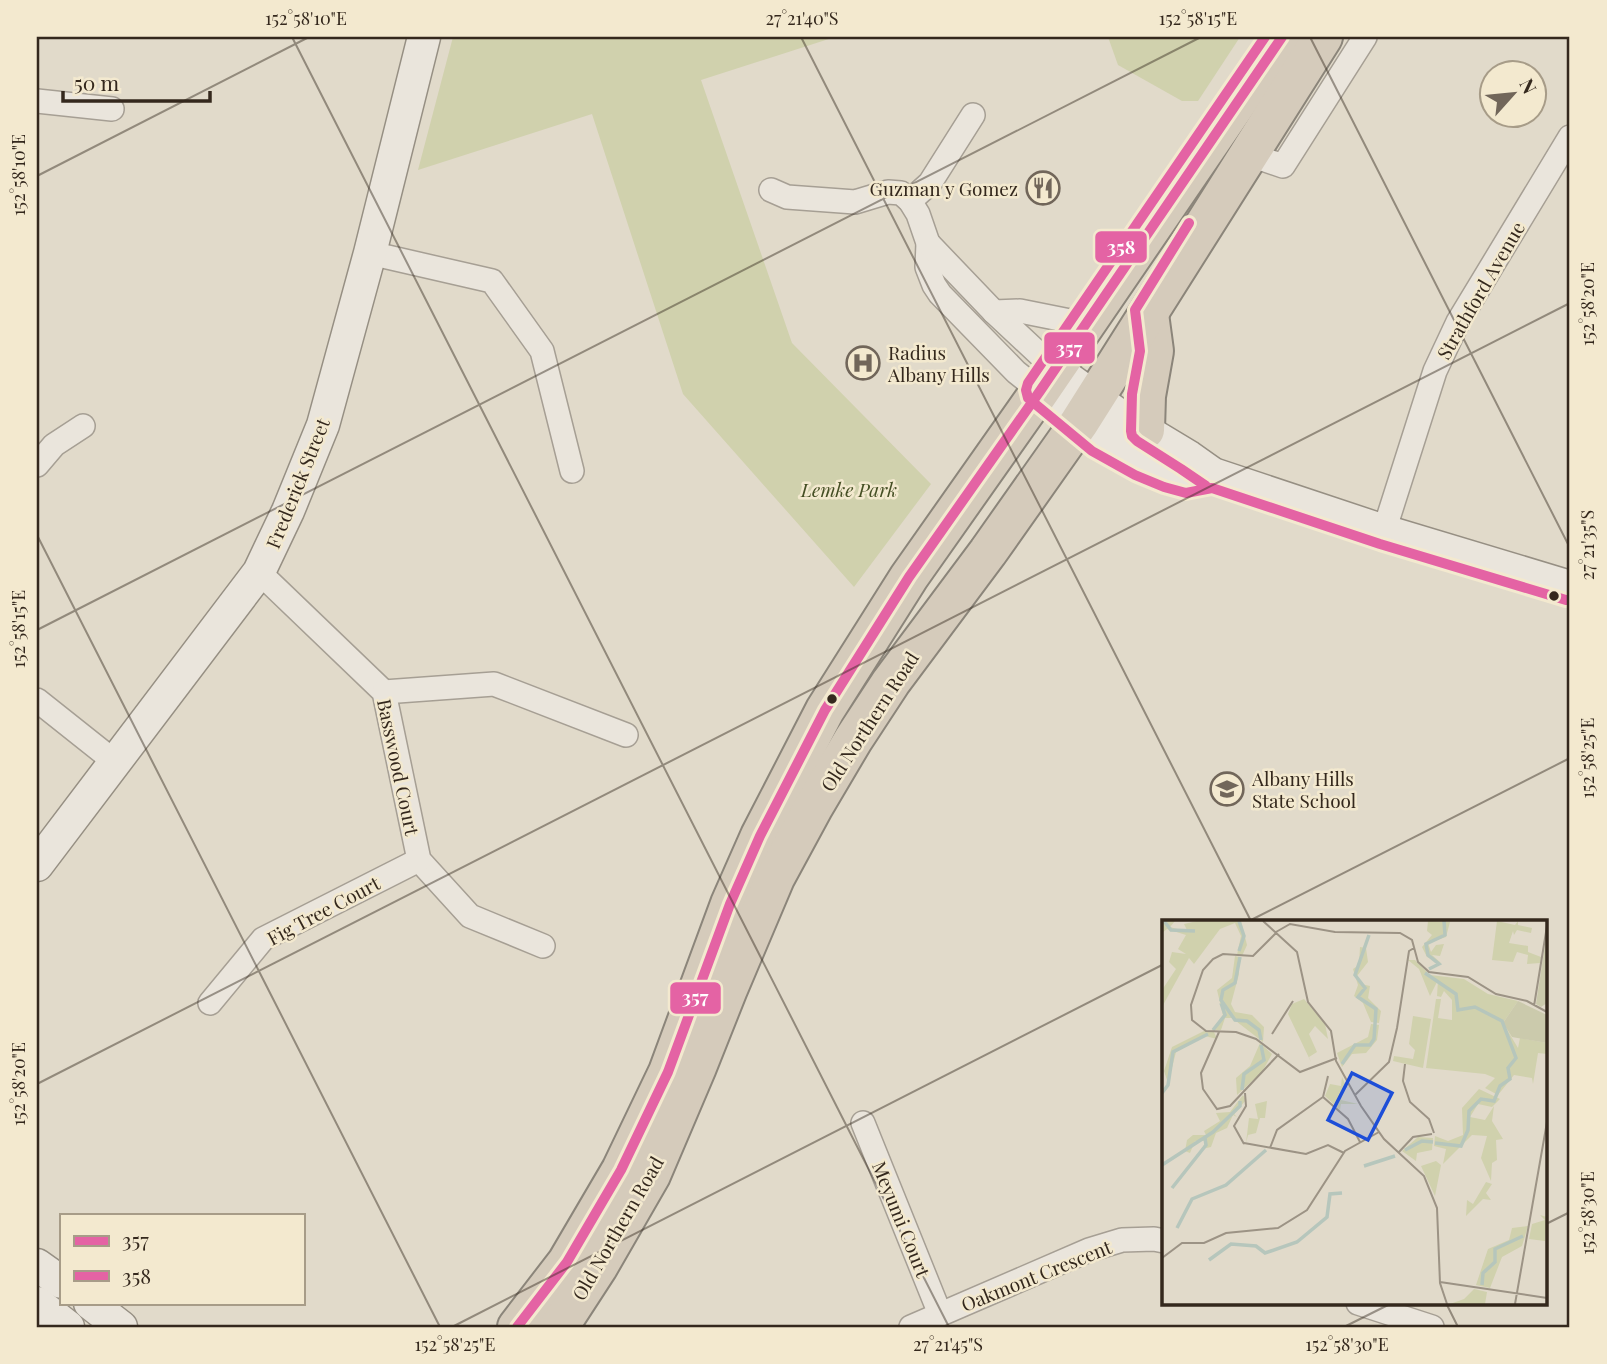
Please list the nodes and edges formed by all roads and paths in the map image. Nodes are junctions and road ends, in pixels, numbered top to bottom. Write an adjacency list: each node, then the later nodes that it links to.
1 (424, 37): 13 (street, Frederick Street)
2 (1282, 37): 16 (highway, Old Northern Road)
3 (1323, 37): 9 (highway, Old Northern Road)
4 (1365, 37): 9 (street)
5 (37, 101): 6 (street)
6 (112, 109)
7 (973, 115): 11 (street)
8 (1570, 137): 24 (street, Strathford Avenue)
9 (1248, 154): 15 (highway, Old Northern Road)
10 (771, 190): 11 (street)
11 (910, 201): 12 (street)
12 (928, 243): 14 (street); 17 (street)
13 (370, 254): 22 (street); 25 (street, Frederick Street)
14 (994, 312): 16 (street); 17 (street)
15 (1149, 314): 18 (highway, Old Northern Road); 20 (highway)
16 (1084, 324): 17 (highway, Old Northern Road)
17 (1047, 380): 18 (street); 43 (highway, Old Northern Road)
18 (1087, 411): 20 (street); 23 (street); 44 (highway, Old Northern Road)
19 (83, 425): 21 (street)
20 (1145, 430): 23 (street)
21 (37, 465)
22 (572, 471)
23 (1213, 474): 24 (street)
24 (1384, 531): 26 (street)
25 (259, 572): 27 (street, Basswood Court); 30 (street, Frederick Street)
26 (1570, 587)
27 (384, 692): 29 (street); 31 (street, Basswood Court)
28 (37, 700): 30 (street)
29 (626, 735)
30 (115, 762): 32 (street, Frederick Street)
31 (419, 860): 33 (street, Basswood Court); 34 (street, Fig Tree Court)
32 (37, 865)
33 (543, 946)
34 (210, 1003)
35 (863, 1123): 41 (street, Meyumi Court)
36 (1162, 1241): 41 (street, Oakmont Crescent)
37 (37, 1265): 38 (street)
38 (60, 1281)
39 (91, 1304): 42 (street)
40 (1361, 1304): 46 (street)
41 (940, 1314): 45 (street, Oakmont Crescent)
42 (121, 1327)
43 (517, 1327)
44 (559, 1327)
45 (911, 1327)
46 (1432, 1327)

